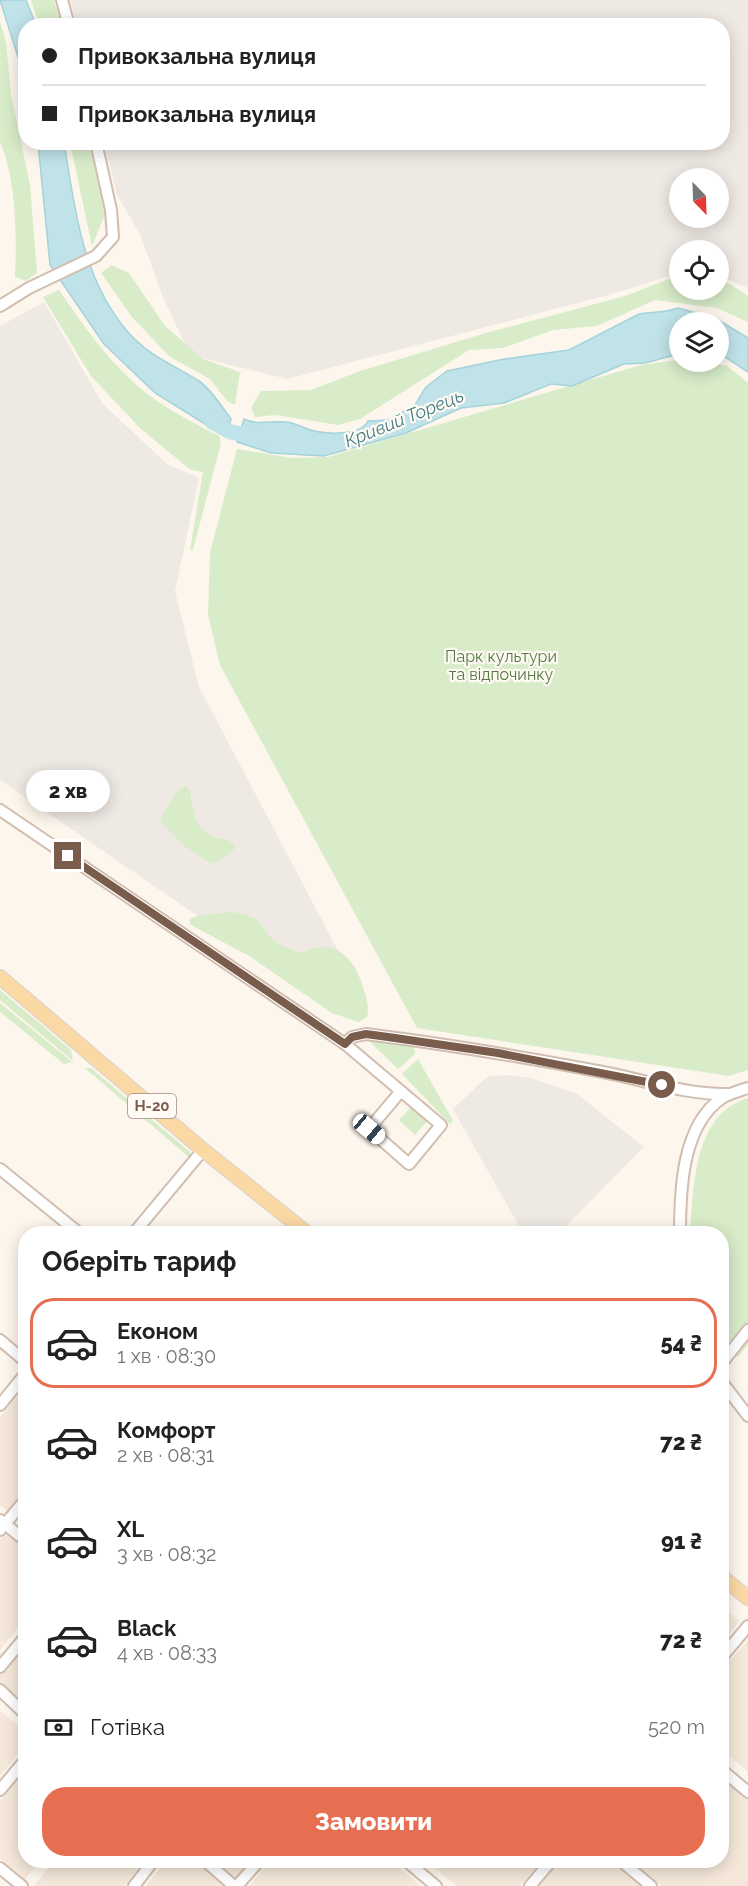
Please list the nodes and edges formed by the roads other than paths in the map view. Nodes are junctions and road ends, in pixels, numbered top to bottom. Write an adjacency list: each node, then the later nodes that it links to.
1 (62, 0): 2 (street)
2 (67, 18)
3 (98, 150): 4 (street)
4 (0, 306)
5 (0, 810): 7 (street)
6 (0, 977): 11 (main road, Н-20)
7 (345, 1044): 9 (street); 10 (street)
8 (748, 1088): 10 (street)
9 (401, 1091): 9 (street)
10 (729, 1094): 16 (street)
11 (203, 1149): 14 (street); 15 (main road, Н-20)
12 (0, 1169): 13 (street)
13 (70, 1226)
14 (141, 1226)
15 (297, 1226)
16 (680, 1226)
17 (748, 1330): 19 (street)
18 (0, 1340): 20 (street)
19 (729, 1354)
20 (18, 1355)
21 (18, 1383): 23 (street)
22 (729, 1391): 24 (street)
23 (0, 1405)
24 (748, 1416)
25 (18, 1507): 26 (street)
26 (2, 1524): 27 (street)
27 (18, 1535)
28 (729, 1583): 29 (main road)
29 (748, 1598)
30 (748, 1626): 32 (street)
31 (18, 1646): 33 (street)
32 (729, 1649)
33 (0, 1667)
34 (0, 1690): 35 (street)
35 (18, 1707)
36 (18, 1769): 38 (street)
37 (729, 1776): 39 (street)
38 (0, 1790)
39 (748, 1792)
40 (0, 1868): 47 (street)
41 (148, 1868): 48 (street)
42 (214, 1868): 49 (street)
43 (253, 1868): 49 (street)
44 (415, 1868): 50 (street)
45 (545, 1868): 51 (street)
46 (630, 1868): 52 (street)
47 (22, 1886)
48 (134, 1886)
49 (236, 1886)
50 (436, 1886)
51 (530, 1886)
52 (651, 1886)

